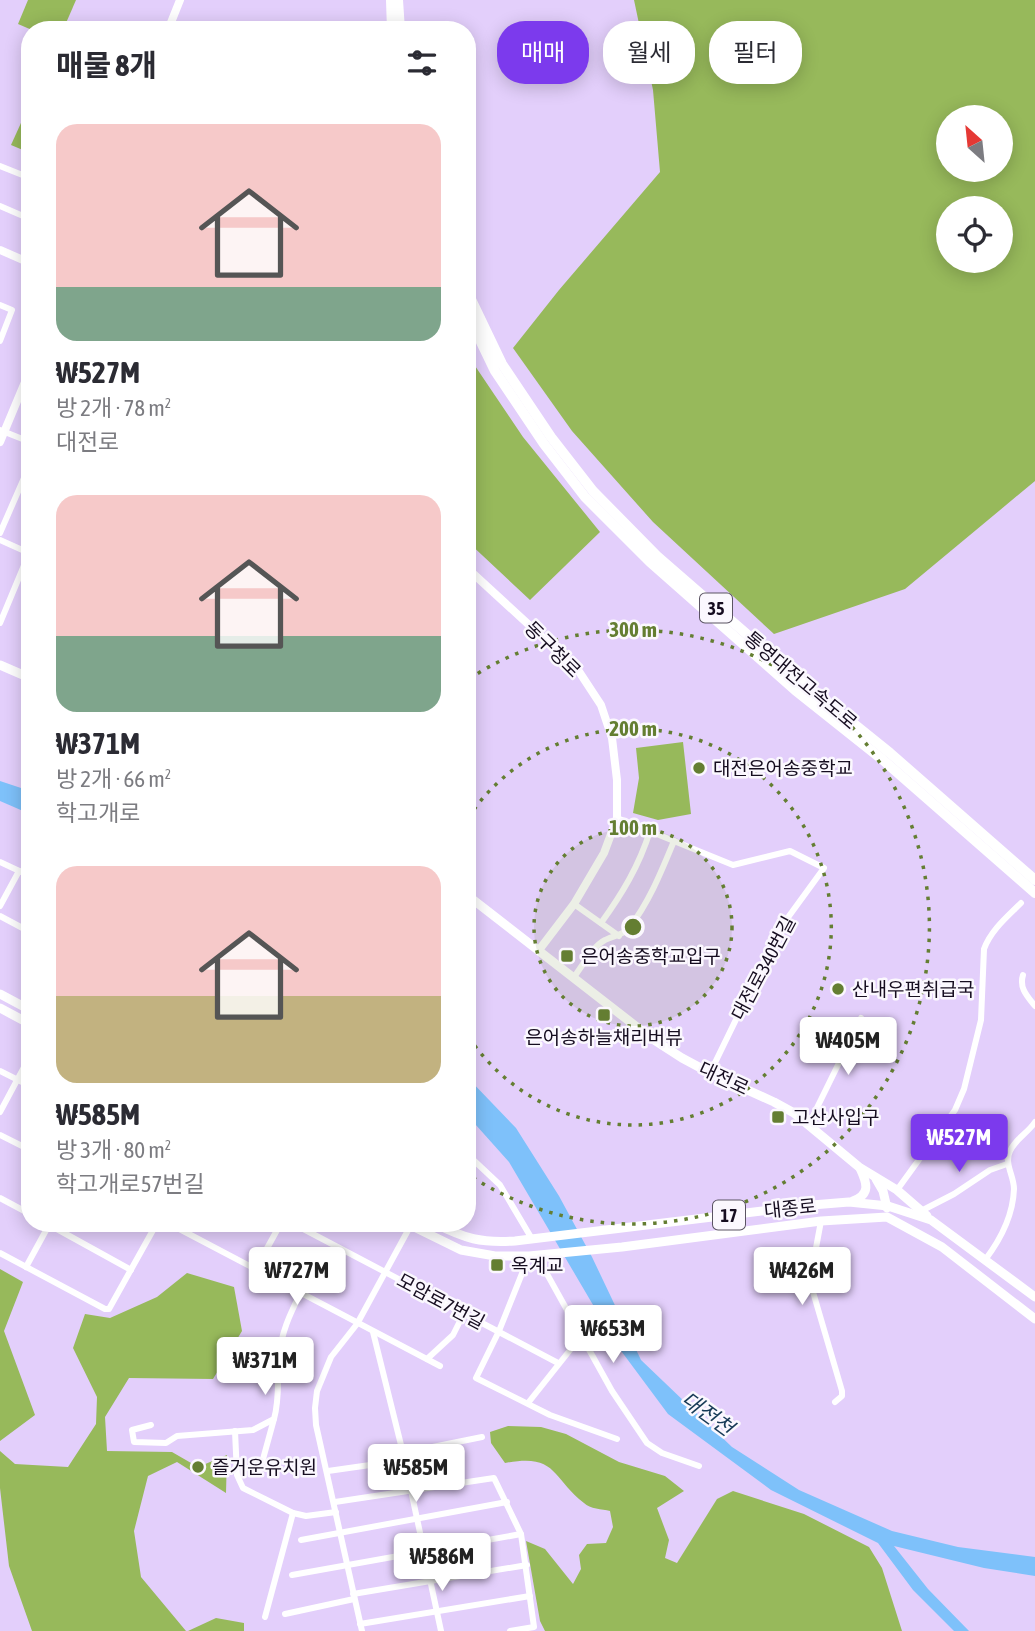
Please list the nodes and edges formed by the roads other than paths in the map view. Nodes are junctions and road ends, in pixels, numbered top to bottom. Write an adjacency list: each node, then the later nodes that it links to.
1 (180, 0): 4 (main road)
2 (391, 0): 5 (highway)
3 (398, 0): 6 (highway)
4 (172, 21)
5 (395, 21)
6 (396, 21)
7 (0, 166): 8 (street)
8 (21, 174)
9 (0, 206): 10 (street)
10 (21, 215)
11 (0, 250): 12 (main road)
12 (21, 259)
13 (0, 305): 16 (street)
14 (476, 310): 35 (highway, 통영대전고속도로 / 35)
15 (476, 332): 35 (highway, 통영대전고속도로 / 35)
16 (0, 341)
17 (21, 390): 18 (main road)
18 (2, 431): 19 (street); 20 (main road)
19 (21, 438)
20 (0, 442)
21 (21, 485): 22 (street)
22 (0, 533)
23 (0, 540): 24 (street)
24 (21, 549)
25 (21, 572): 27 (street)
26 (476, 576): 30 (main road, 동구청로)
27 (0, 623)
28 (0, 665): 29 (main road)
29 (21, 674)
30 (617, 818): 31 (street); 39 (main road, 동구청로)
31 (650, 831): 32 (street); 42 (street)
32 (674, 841): 44 (street); 56 (street, 대전로340번길)
33 (0, 862): 34 (street)
34 (19, 872): 40 (street)
35 (1027, 877): 36 (highway, 통영대전고속도로 / 35)
36 (1035, 893)
37 (476, 902): 45 (main road, 대전로)
38 (1021, 903): 68 (street)
39 (574, 904): 42 (street); 45 (main road, 동구청로)
40 (0, 906)
41 (0, 916): 43 (street)
42 (601, 923): 44 (street)
43 (21, 927)
44 (619, 936): 47 (street)
45 (539, 950): 47 (main road, 대전로)
46 (1023, 975): 50 (street)
47 (574, 977): 56 (main road, 대전로)
48 (0, 994): 49 (main road)
49 (21, 1005)
50 (1035, 1006)
51 (0, 1008): 53 (main road)
52 (861, 1018): 61 (street)
53 (21, 1019)
54 (0, 1071): 57 (street)
55 (21, 1073): 57 (street)
56 (710, 1073): 61 (main road, 대전로)
57 (17, 1080): 58 (street); 59 (street)
58 (21, 1082)
59 (0, 1112)
60 (1035, 1122): 65 (street)
61 (809, 1125): 66 (main road, 대전로)
62 (0, 1135): 63 (street)
63 (21, 1146)
64 (476, 1162): 86 (street)
65 (1007, 1164): 73 (street); 89 (street)
66 (859, 1167): 67 (main road, 대전로); 70 (main road)
67 (875, 1176): 68 (main road, 대전로); 71 (main road)
68 (897, 1190): 73 (main road, 대전로)
69 (0, 1198): 72 (street)
70 (849, 1202): 71 (main road, 대종로 / 17); 86 (main road, 대종로 / 17)
71 (888, 1206): 74 (main road); 75 (main road, 17)
72 (21, 1209)
73 (921, 1210): 75 (main road, 대전로)
74 (887, 1217): 76 (main road, 대종로 / 17); 97 (main road)
75 (931, 1220): 89 (main road, 17)
76 (821, 1221): 88 (main road, 대종로 / 17); 105 (street, 대종로)
77 (44, 1232): 90 (street)
78 (62, 1232): 92 (street)
79 (152, 1232): 92 (street)
80 (185, 1232): 91 (street)
81 (276, 1232): 91 (street)
82 (309, 1232): 93 (street, 모암로7번길)
83 (406, 1232): 93 (street)
84 (426, 1232): 88 (main road, 17)
85 (452, 1232): 86 (main road, 17)
86 (533, 1238)
87 (0, 1253): 90 (street)
88 (533, 1256): 99 (street); 101 (street)
89 (985, 1260): 94 (main road, 17)
90 (26, 1267): 92 (street)
91 (255, 1269): 95 (street)
92 (131, 1270)
93 (386, 1273): 96 (street, 모암로7번길); 98 (street)
94 (1032, 1290)
95 (300, 1294): 98 (street); 107 (street)
96 (464, 1313): 99 (street, 모암로7번길); 102 (street)
97 (1035, 1319)
98 (357, 1324): 100 (street); 115 (street)
99 (499, 1331): 103 (street, 모암로7번길); 106 (street)
100 (373, 1332): 102 (street); 112 (street)
101 (582, 1335): 103 (street); 113 (street)
102 (427, 1359): 104 (street)
103 (558, 1363): 106 (street)
104 (440, 1366)
105 (835, 1402)
106 (528, 1403): 111 (street)
107 (274, 1419): 109 (street); 114 (street)
108 (151, 1425): 109 (street)
109 (235, 1431): 120 (street)
110 (482, 1437): 112 (street)
111 (618, 1439)
112 (404, 1456): 115 (street); 116 (street)
113 (699, 1465)
114 (260, 1471)
115 (328, 1471): 117 (street)
116 (411, 1491): 117 (street); 118 (street); 121 (street)
117 (335, 1502): 119 (street)
118 (507, 1502): 121 (street); 123 (street)
119 (337, 1512): 120 (street); 122 (street)
120 (293, 1513): 134 (street)
121 (418, 1520): 122 (street); 125 (street)
122 (340, 1532): 124 (street); 126 (street)
123 (521, 1534): 125 (street); 127 (street)
124 (301, 1540)
125 (424, 1552): 126 (street); 129 (street)
126 (346, 1563): 128 (street); 131 (street)
127 (527, 1565): 129 (street); 130 (street)
128 (292, 1575)
129 (430, 1581): 131 (street); 132 (street)
130 (530, 1596): 132 (street); 137 (street)
131 (354, 1597): 133 (street); 135 (street)
132 (437, 1612): 135 (street); 136 (street)
133 (285, 1614)
134 (265, 1616)
135 (361, 1628)
136 (441, 1631)
137 (510, 1631)

